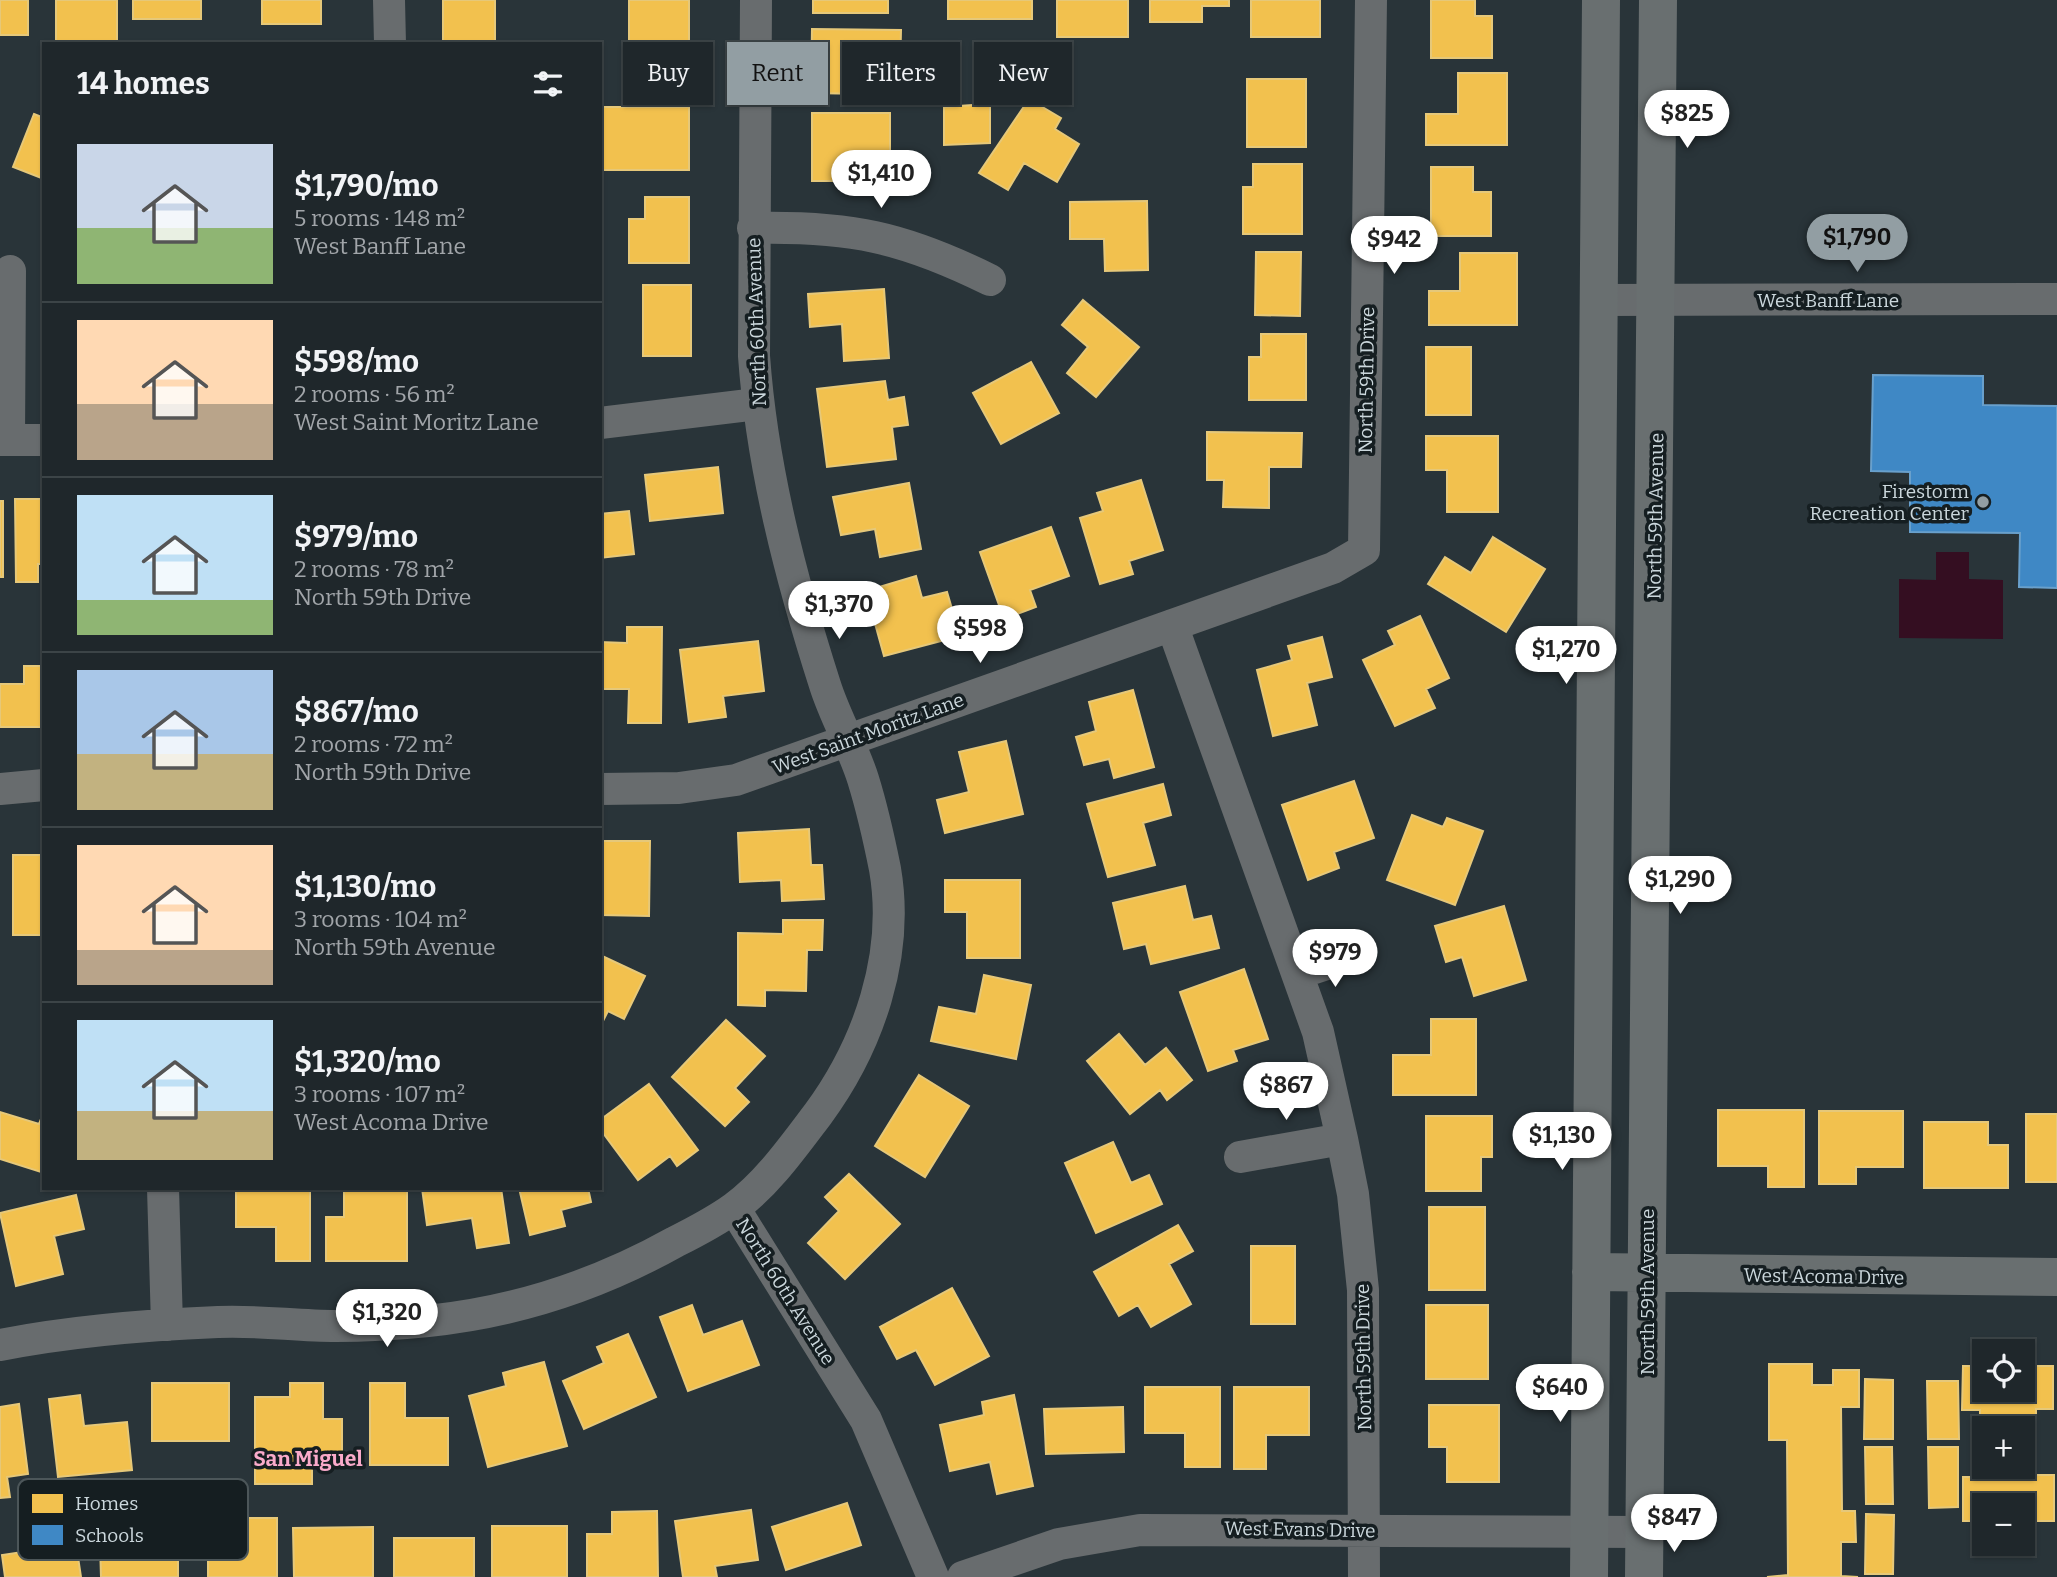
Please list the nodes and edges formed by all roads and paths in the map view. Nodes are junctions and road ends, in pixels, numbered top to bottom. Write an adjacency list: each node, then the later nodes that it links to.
1 (389, 0): 6 (street)
2 (755, 0): 7 (street, North 60th Avenue)
3 (1371, 0): 17 (street, North 59th Drive)
4 (1601, 0): 11 (main road)
5 (1658, 0): 12 (main road, North 59th Avenue)
6 (390, 42)
7 (753, 229): 9 (street); 13 (street, North 60th Avenue)
8 (10, 271): 15 (street)
9 (989, 280)
10 (2057, 299): 12 (street, West Banff Lane)
11 (1599, 300): 12 (street, West Banff Lane); 29 (main road)
12 (1657, 300): 30 (main road, North 59th Avenue)
13 (757, 404): 14 (street); 19 (street, North 60th Avenue)
14 (602, 423)
15 (4, 440): 16 (street)
16 (42, 440)
17 (1364, 550): 18 (street, West Saint Moritz Lane)
18 (1172, 625): 19 (street, West Saint Moritz Lane); 24 (street, North 59th Drive)
19 (847, 741): 22 (street, West Saint Moritz Lane); 28 (street, North 60th Avenue)
20 (42, 785): 21 (street)
21 (0, 789)
22 (602, 789)
23 (1354, 955): 24 (street)
24 (1299, 973): 25 (street, North 59th Drive)
25 (1342, 1139): 26 (street); 34 (street, North 59th Drive)
26 (1240, 1157)
27 (163, 1190): 32 (street)
28 (734, 1208): 32 (street); 37 (street, North 60th Avenue)
29 (1591, 1272): 30 (main road, West Acoma Drive); 35 (main road)
30 (1647, 1273): 31 (main road, West Acoma Drive); 36 (main road, North 59th Avenue)
31 (2057, 1277)
32 (167, 1325): 33 (street)
33 (0, 1345)
34 (1364, 1530): 35 (street, West Evans Drive); 38 (street, West Evans Drive); 39 (street, North 59th Drive)
35 (1589, 1532): 36 (street, West Evans Drive); 40 (main road)
36 (1644, 1532): 41 (main road, North 59th Avenue)
37 (933, 1577)
38 (963, 1577)
39 (1364, 1577)
40 (1589, 1577)
41 (1644, 1577)

